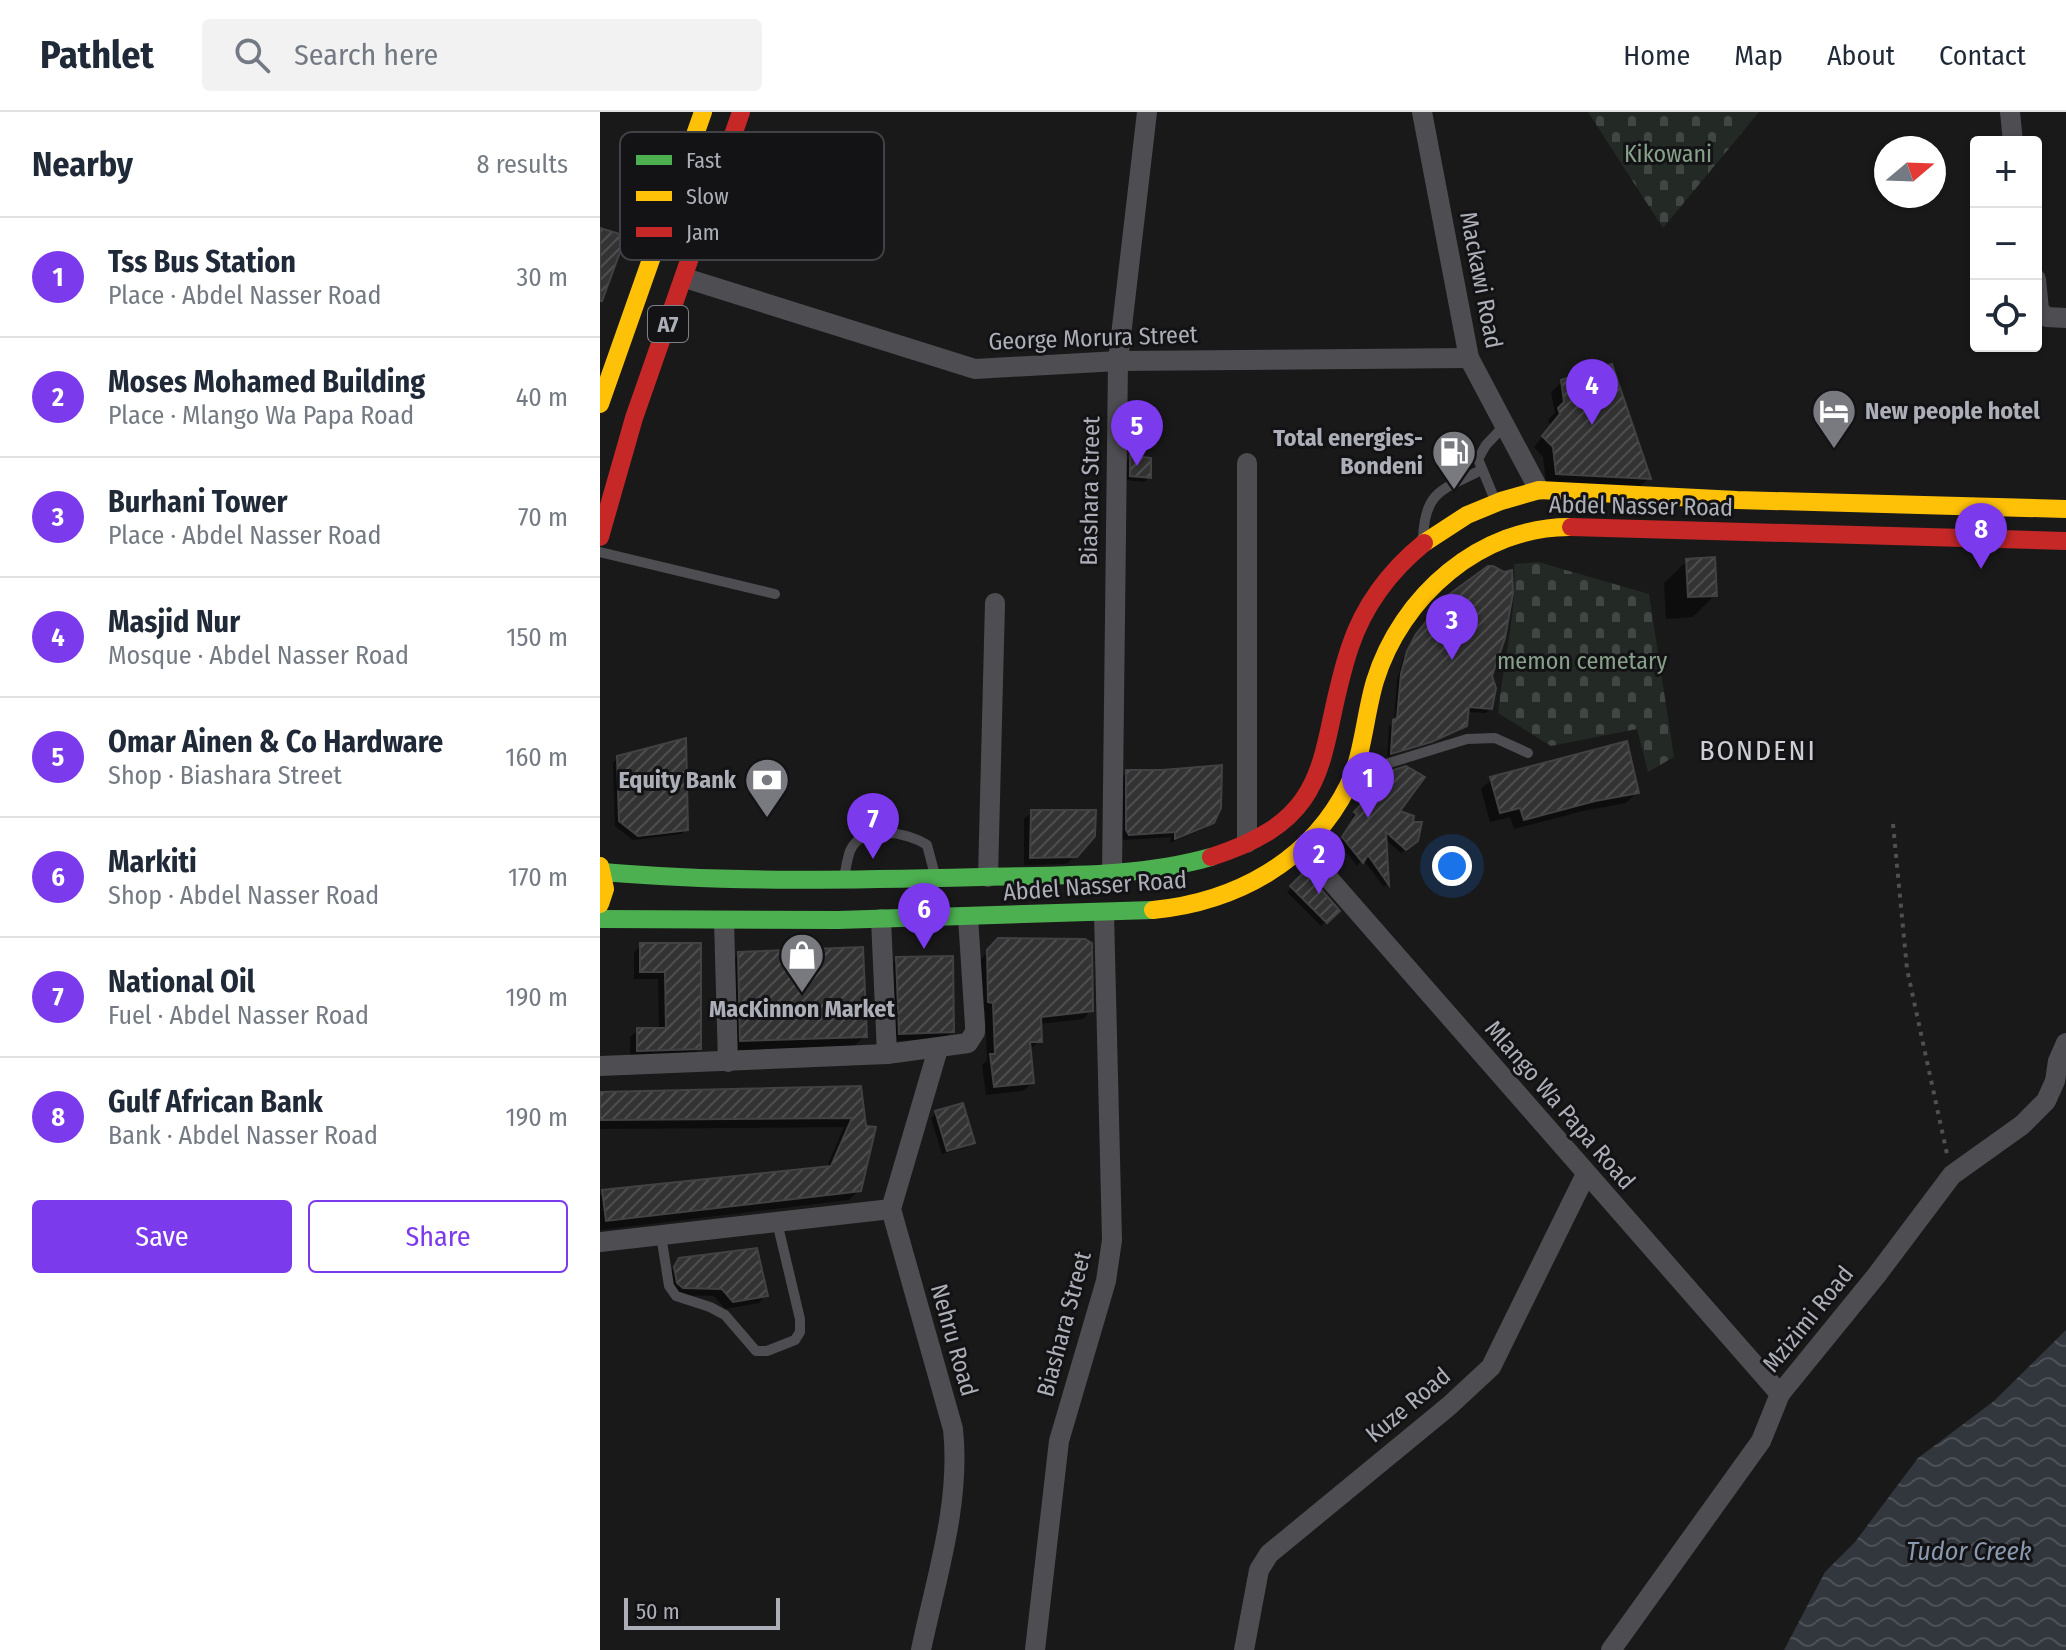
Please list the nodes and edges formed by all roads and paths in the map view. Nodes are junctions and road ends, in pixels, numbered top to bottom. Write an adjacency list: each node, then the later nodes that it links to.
1 (703, 112): 6 (main road, A7)
2 (741, 112): 7 (main road, A7)
3 (1147, 112): 15 (street, Biashara Street)
4 (1422, 112): 14 (street, Mackawi Road)
5 (2010, 112): 8 (street)
6 (697, 132)
7 (734, 132)
8 (2012, 136)
9 (652, 260): 16 (main road, A7)
10 (691, 260): 11 (main road, A7)
11 (685, 278): 15 (street, George Morura Street); 24 (main road, A7)
12 (2036, 280): 13 (street)
13 (2066, 318)
14 (1469, 358): 15 (street, George Morura Street); 17 (street, Mackawi Road)
15 (1118, 361): 37 (street, Biashara Street)
16 (600, 401)
17 (1504, 426): 19 (lane); 20 (street, Mackawi Road)
18 (1247, 463): 34 (street)
19 (1481, 470): 21 (lane); 27 (lane)
20 (1539, 490): 21 (main road, Abdel Nasser Road); 22 (main road, Abdel Nasser Road)
21 (1496, 502): 27 (main road, Abdel Nasser Road)
22 (2020, 508): 23 (main road, Abdel Nasser Road); 25 (main road)
23 (2066, 509)
24 (600, 537)
25 (2019, 540): 26 (main road, Abdel Nasser Road); 32 (main road, Abdel Nasser Road)
26 (2066, 541)
27 (1423, 543): 34 (main road, Abdel Nasser Road)
28 (600, 552): 29 (lane)
29 (775, 594)
30 (995, 603): 38 (street)
31 (1528, 753): 32 (lane)
32 (1356, 765): 35 (main road, Abdel Nasser Road)
33 (1893, 824): 53 (path)
34 (1247, 843): 37 (main road, Abdel Nasser Road)
35 (1303, 849): 42 (main road, Abdel Nasser Road); 52 (street, Mlango Wa Papa Road)
36 (602, 869): 40 (main road, Abdel Nasser Road); 41 (main road)
37 (1112, 873): 38 (main road, Abdel Nasser Road)
38 (988, 877): 39 (main road, Abdel Nasser Road)
39 (936, 878): 40 (main road, Abdel Nasser Road); 40 (lane)
40 (844, 879)
41 (600, 904)
42 (1104, 913): 43 (main road, Abdel Nasser Road); 60 (street, Biashara Street)
43 (968, 917): 45 (main road, Abdel Nasser Road); 48 (street)
44 (600, 919): 46 (main road, Abdel Nasser Road)
45 (881, 919): 46 (main road, Abdel Nasser Road); 49 (street)
46 (724, 921): 50 (street)
47 (2066, 1043): 53 (street, Mzizimi Road)
48 (938, 1049): 49 (street); 54 (street)
49 (887, 1054): 50 (street)
50 (728, 1062): 51 (street)
51 (600, 1066)
52 (1586, 1174): 58 (street, Mlango Wa Papa Road); 61 (street, Kuze Road)
53 (1952, 1175): 58 (street, Mzizimi Road)
54 (891, 1209): 55 (street); 59 (street, Nehru Road)
55 (777, 1222): 56 (street); 56 (lane)
56 (661, 1235): 57 (street)
57 (600, 1242)
58 (1780, 1394): 62 (street, Mzizimi Road)
59 (921, 1650)
60 (1035, 1650)
61 (1244, 1650)
62 (1611, 1650)

